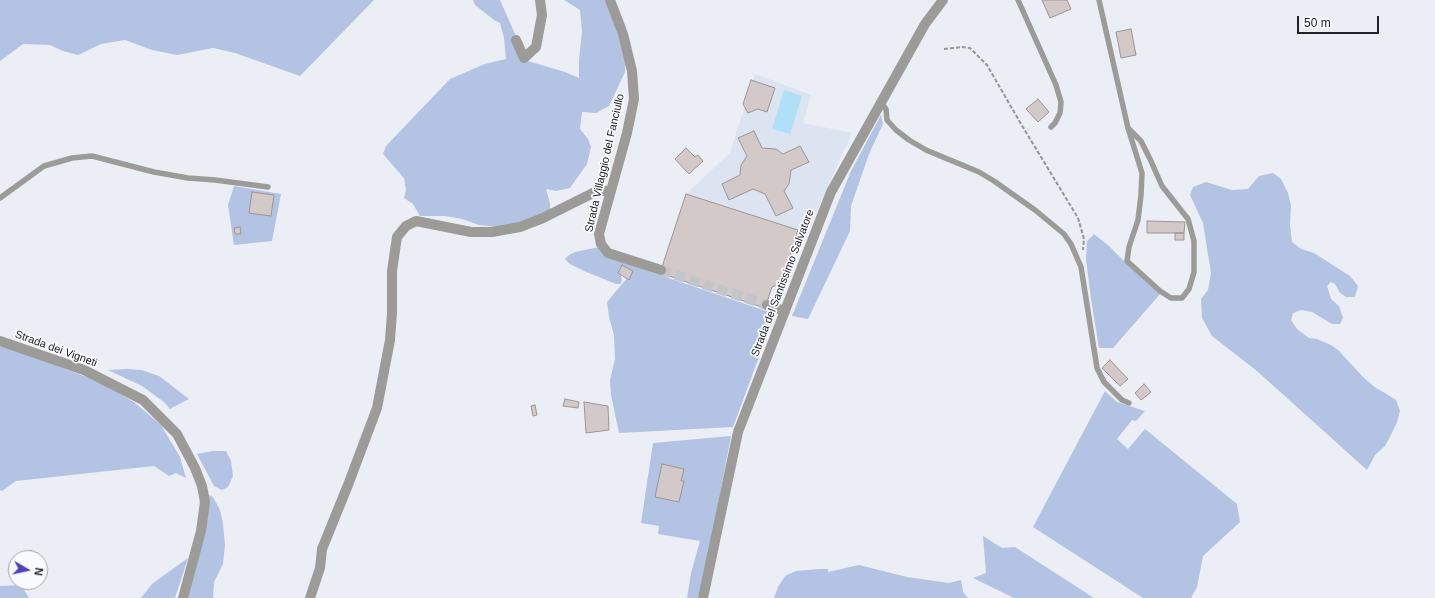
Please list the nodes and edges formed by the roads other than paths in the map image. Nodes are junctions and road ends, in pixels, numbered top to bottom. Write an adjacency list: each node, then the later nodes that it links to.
1 (540, 0): 6 (street)
2 (610, 0): 11 (street, Strada Villaggio del Fanciullo)
3 (943, 0): 7 (street, Strada del Santissimo Salvatore)
4 (1018, 0): 8 (lane)
5 (1099, 0): 9 (lane)
6 (516, 40)
7 (881, 102): 15 (street, Strada del Santissimo Salvatore); 17 (lane)
8 (1051, 127)
9 (1128, 128): 9 (lane)
10 (268, 187): 12 (lane)
11 (611, 191): 13 (street, Strada Villaggio del Fanciullo); 19 (street)
12 (0, 198)
13 (661, 270)
14 (767, 305): 15 (street)
15 (785, 311): 20 (street, Strada del Santissimo Salvatore)
16 (0, 341): 18 (street, Strada dei Vigneti)
17 (1129, 403)
18 (183, 598)
19 (310, 598)
20 (703, 598)

